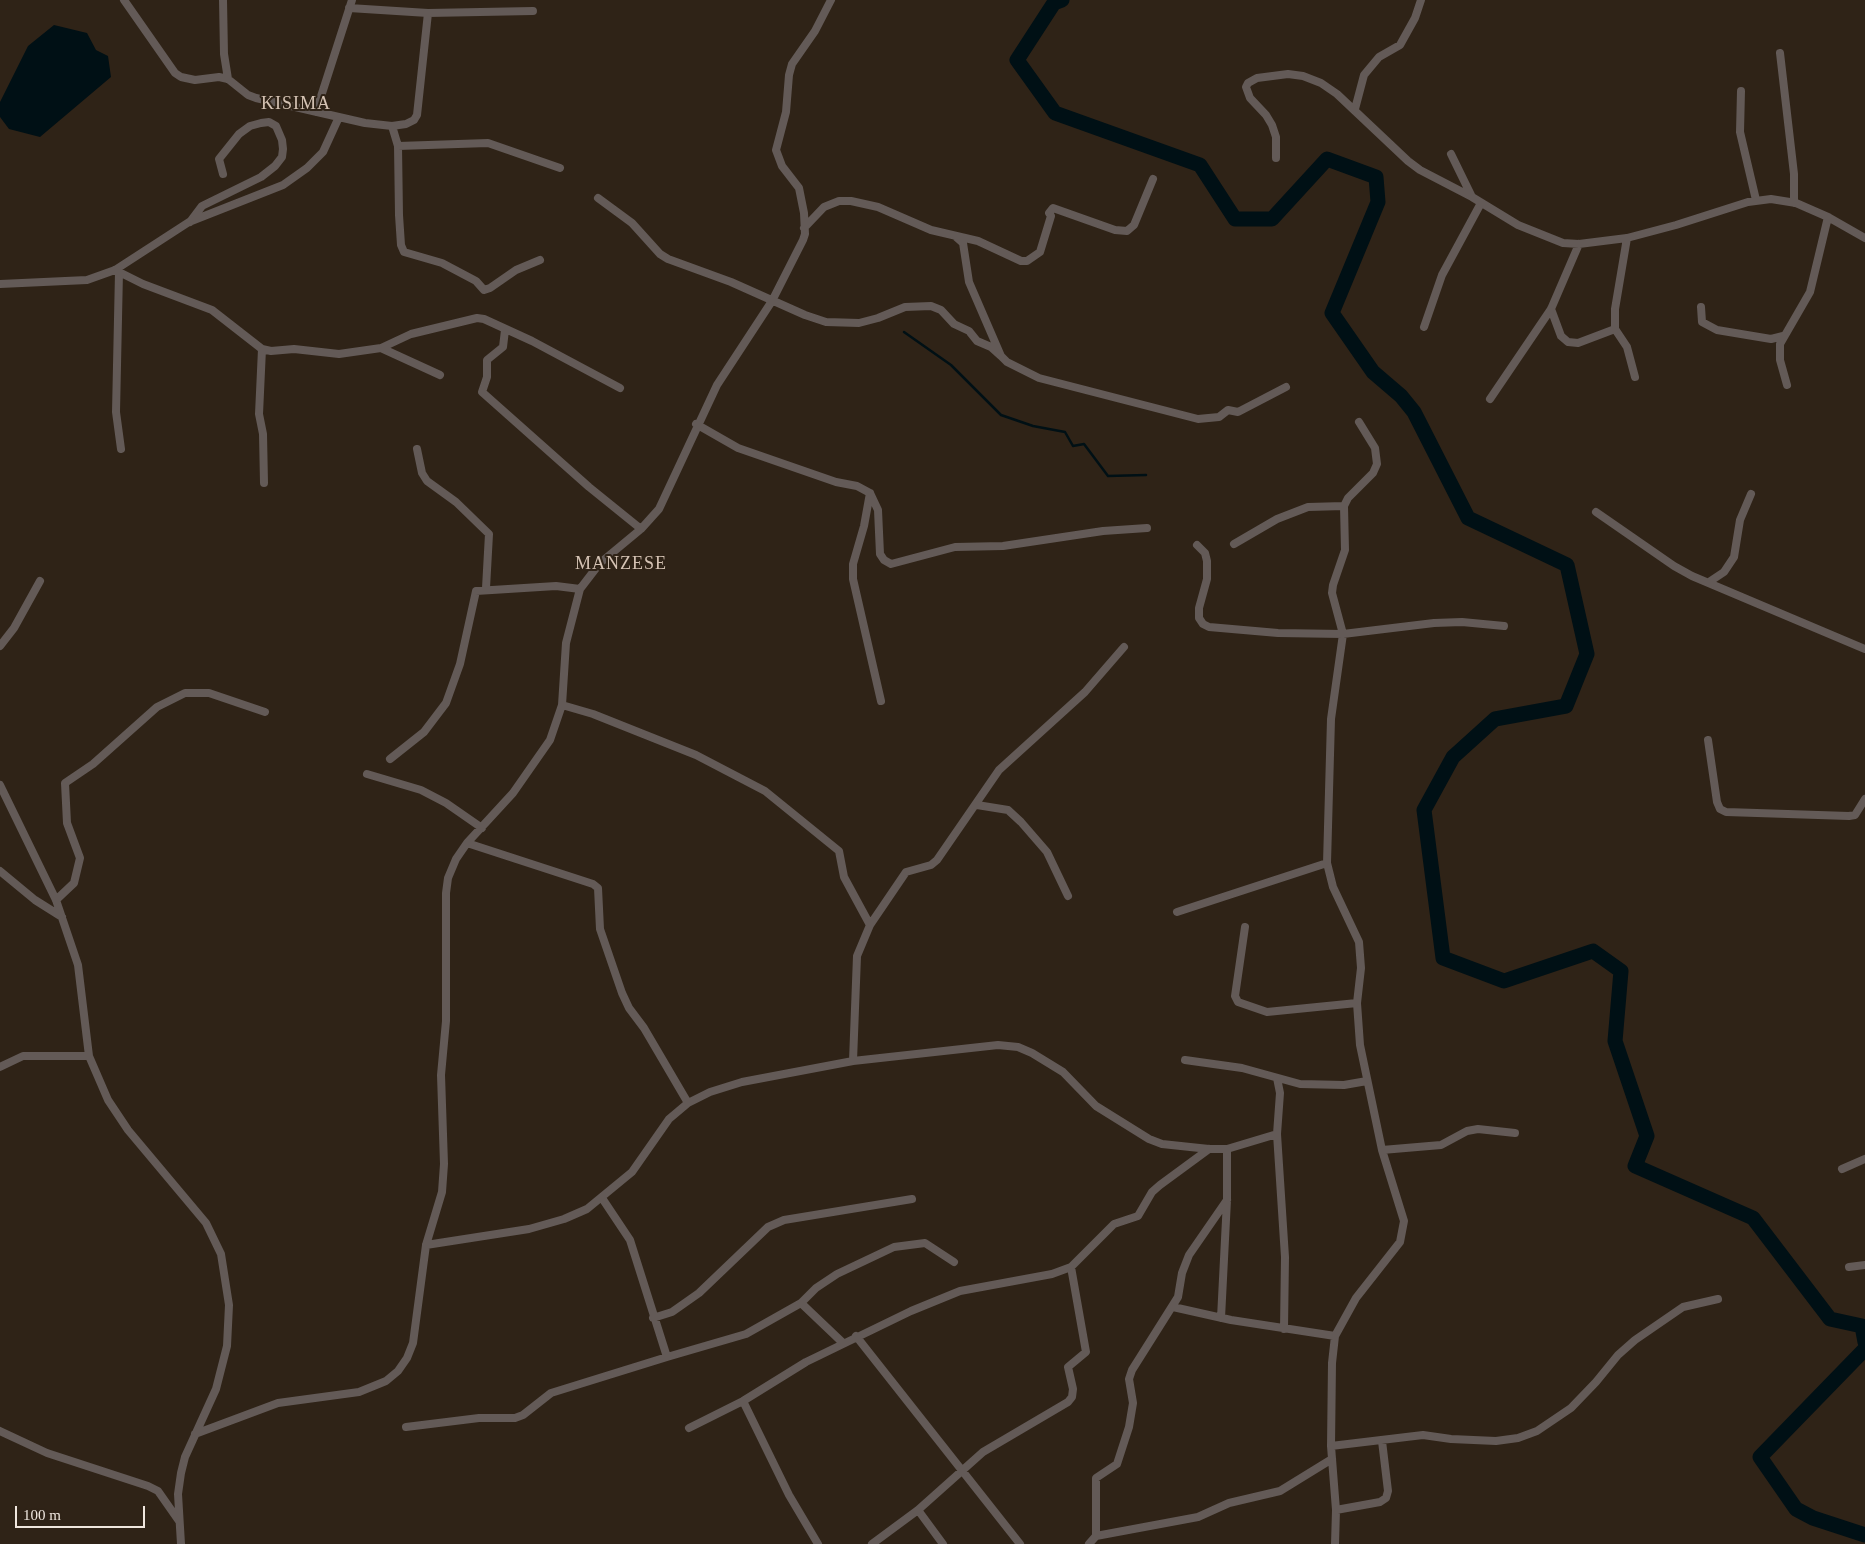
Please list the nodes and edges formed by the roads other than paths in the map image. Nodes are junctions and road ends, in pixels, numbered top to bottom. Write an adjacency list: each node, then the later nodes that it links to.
1 (124, 0): 10 (street)
2 (223, 0): 10 (street)
3 (352, 0): 6 (street)
4 (831, 0): 29 (street)
5 (1421, 0): 12 (street)
6 (349, 8): 8 (street); 13 (street)
7 (533, 12): 8 (street)
8 (428, 13): 15 (street)
9 (1780, 53): 25 (street)
10 (228, 79): 13 (street)
11 (1741, 90): 24 (street)
12 (1355, 109): 18 (street); 22 (street)
13 (316, 112): 14 (street)
14 (340, 118): 15 (street); 28 (street)
15 (392, 126): 16 (street)
16 (398, 146): 19 (street); 34 (street)
17 (1451, 154): 22 (street)
18 (1276, 158)
19 (560, 168)
20 (223, 174): 28 (street)
21 (1153, 180): 30 (street)
22 (1472, 197): 26 (street)
23 (598, 198): 37 (street)
24 (1756, 200): 25 (street); 31 (street)
25 (1794, 202): 27 (street)
26 (1481, 203): 33 (street); 40 (street)
27 (1828, 217): 32 (street); 43 (street)
28 (189, 222): 35 (street)
29 (804, 228): 30 (street); 37 (street)
30 (954, 235): 46 (street)
31 (1627, 238): 33 (street); 41 (street)
32 (1865, 238)
33 (1580, 244): 39 (street)
34 (540, 260)
35 (117, 271): 36 (street); 45 (street); 56 (street)
36 (0, 284)
37 (772, 301): 46 (street); 54 (street)
38 (1700, 307): 43 (street)
39 (1551, 309): 41 (street); 52 (street)
40 (1424, 327)
41 (1615, 329): 48 (street)
42 (505, 330): 44 (street); 51 (street); 63 (street)
43 (1783, 336): 49 (street)
44 (381, 348): 45 (street); 47 (street)
45 (262, 349): 57 (street)
46 (1002, 356): 50 (street)
47 (440, 375)
48 (1635, 377)
49 (1787, 386)
50 (1286, 387)
51 (620, 388)
52 (1490, 399)
53 (1358, 422): 60 (street)
54 (696, 424): 58 (street); 63 (street)
55 (417, 448): 68 (street)
56 (121, 449)
57 (264, 483)
58 (870, 493): 62 (street); 75 (street)
59 (1750, 494): 67 (street)
60 (1344, 506): 64 (street); 71 (street)
61 (1596, 512): 67 (street)
62 (1148, 528)
63 (641, 529): 69 (street)
64 (1234, 544)
65 (1197, 545): 71 (street)
66 (40, 581): 72 (street)
67 (1709, 582): 74 (street)
68 (486, 588): 69 (street); 79 (street)
69 (580, 588): 76 (street)
70 (1504, 626): 71 (street)
71 (1343, 634): 86 (street)
72 (0, 646)
73 (1124, 647): 83 (street)
74 (1865, 649)
75 (881, 701)
76 (562, 705): 84 (street); 92 (street)
77 (265, 712): 89 (street)
78 (1708, 740): 82 (street)
79 (390, 758)
80 (367, 774): 84 (street)
81 (0, 785): 89 (street)
82 (1865, 800)
83 (977, 805): 88 (street); 92 (street)
84 (482, 828): 85 (street)
85 (467, 843): 101 (street); 112 (street)
86 (1327, 863): 90 (street); 94 (street)
87 (0, 871): 91 (street)
88 (1068, 896)
89 (56, 900): 91 (street)
90 (1177, 912)
91 (62, 918): 95 (street)
92 (870, 925): 97 (street)
93 (1245, 927): 94 (street)
94 (1357, 1003): 100 (street)
95 (89, 1056): 98 (street); 131 (street)
96 (1185, 1060): 99 (street)
97 (852, 1061): 101 (street); 104 (street)
98 (0, 1067)
99 (1277, 1078): 100 (street); 103 (street)
100 (1367, 1081): 106 (street)
101 (688, 1103): 109 (street)
102 (1515, 1133): 106 (street)
103 (1277, 1134): 105 (street); 122 (street)
104 (1209, 1149): 105 (street); 115 (street)
105 (1227, 1149): 111 (street)
106 (1382, 1150): 124 (street)
107 (1865, 1159): 108 (street)
108 (1842, 1170)
109 (602, 1198): 112 (street); 120 (street)
110 (912, 1199): 120 (street)
111 (1228, 1200): 119 (street); 121 (street)
112 (426, 1245): 131 (street)
113 (954, 1262): 118 (street)
114 (1865, 1265): 116 (street)
115 (1071, 1267): 123 (street); 135 (street)
116 (1849, 1267)
117 (1718, 1299): 132 (street)
118 (801, 1303): 125 (street); 126 (street)
119 (1172, 1307): 121 (street); 139 (street)
120 (653, 1318): 126 (street)
121 (1221, 1318): 122 (street)
122 (1284, 1329): 124 (street)
123 (856, 1336): 125 (street); 135 (street)
124 (1335, 1336): 133 (street)
125 (844, 1343): 127 (street)
126 (667, 1356): 128 (street)
127 (743, 1401): 129 (street); 141 (street)
128 (406, 1427)
129 (689, 1428)
130 (1, 1430): 138 (street)
131 (194, 1434): 138 (street)
132 (1382, 1441): 133 (street); 137 (street)
133 (1331, 1446): 134 (street)
134 (1332, 1459): 137 (street); 139 (street)
135 (963, 1468): 136 (street); 144 (street)
136 (918, 1510): 142 (street); 143 (street)
137 (1336, 1510): 146 (street)
138 (179, 1521): 140 (street)
139 (1096, 1536): 145 (street)
140 (181, 1544)
141 (818, 1544)
142 (872, 1544)
143 (943, 1544)
144 (1020, 1544)
145 (1089, 1544)
146 (1335, 1544)

